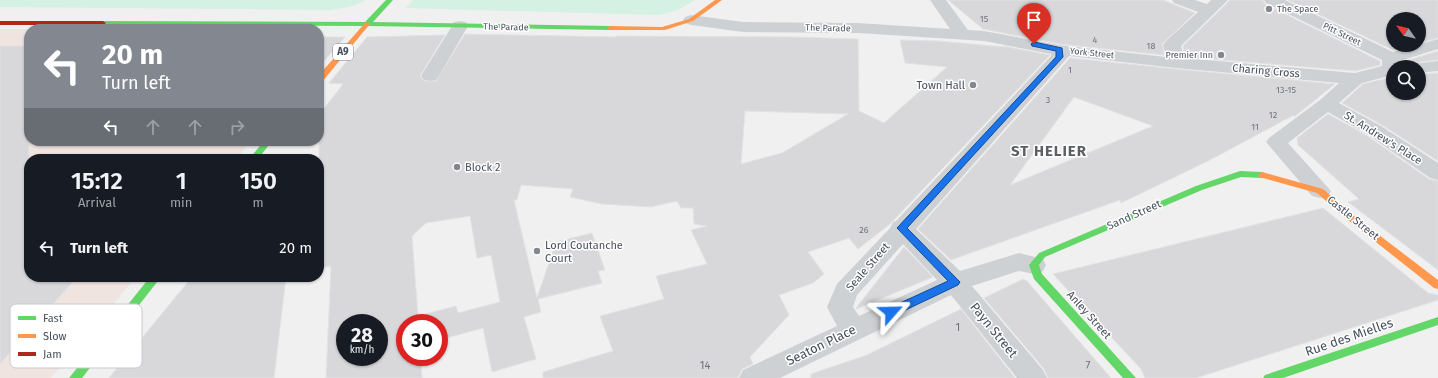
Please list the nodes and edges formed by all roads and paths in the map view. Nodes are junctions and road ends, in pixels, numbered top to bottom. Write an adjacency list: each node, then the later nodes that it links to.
1 (390, 0): 9 (main road)
2 (719, 0): 7 (main road)
3 (938, 0): 11 (street)
4 (1180, 0): 6 (street)
5 (1272, 0): 16 (street, Pitt Street)
6 (1215, 5): 17 (street)
7 (691, 20): 10 (main road, The Parade); 11 (street, The Parade)
8 (0, 23): 9 (main road, The Parade)
9 (367, 24): 10 (main road, The Parade); 19 (main road, A9)
10 (460, 26): 20 (street)
11 (963, 35): 12 (street, The Parade)
12 (1009, 39): 14 (street, York Street)
13 (1438, 44): 15 (street, Charing Cross)
14 (1059, 50): 17 (street, York Street); 28 (street, Seale Street)
15 (1402, 60)
16 (1386, 62)
17 (1176, 63): 21 (street, Charing Cross)
18 (1386, 67): 21 (street, Charing Cross)
19 (324, 74)
20 (430, 76)
21 (1355, 79): 22 (street, Charing Cross)
22 (1327, 104): 23 (street, Charing Cross); 26 (street, St. Andrew's Place)
23 (1276, 142): 27 (street, Castle Street)
24 (264, 146): 25 (main road)
25 (257, 154)
26 (1438, 173)
27 (1320, 191): 29 (main road, Sand Street); 32 (main road, Castle Street)
28 (902, 228): 31 (street, Payn Street); 35 (street, Seale Street)
29 (1034, 265): 31 (street); 40 (main road, Anley Street)
30 (152, 282): 33 (main road)
31 (955, 282): 35 (street, Seaton Place); 39 (street, Payn Street)
32 (1438, 285)
33 (134, 304)
34 (1438, 321): 41 (main road, Rue des Mielles)
35 (853, 330): 38 (street, Seaton Place)
36 (83, 368): 37 (main road)
37 (75, 378)
38 (753, 378)
39 (1033, 378)
40 (1130, 378)
41 (1269, 378)

